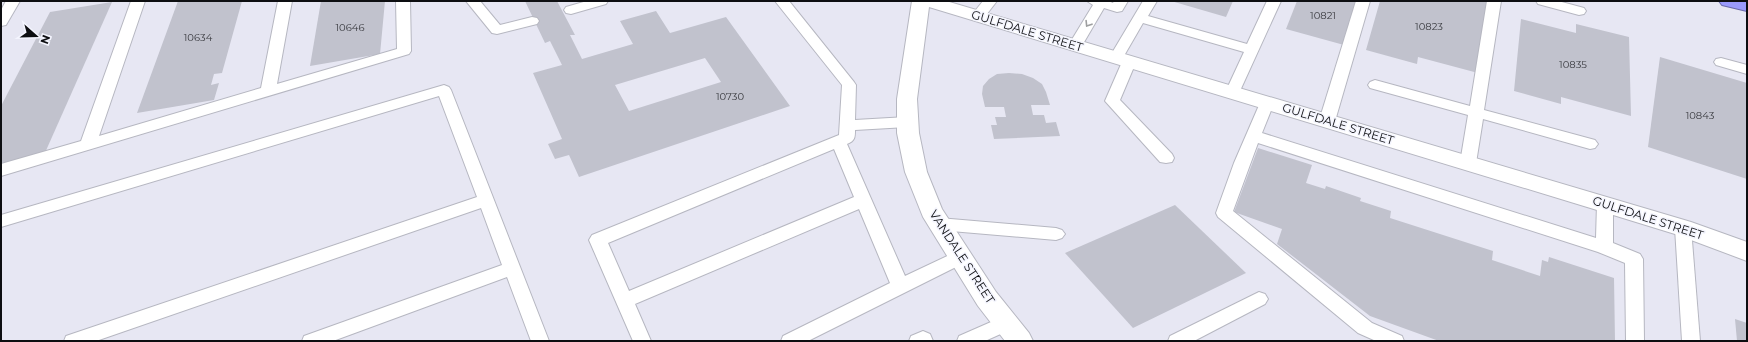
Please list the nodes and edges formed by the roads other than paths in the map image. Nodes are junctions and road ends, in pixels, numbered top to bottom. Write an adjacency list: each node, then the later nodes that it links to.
1 (13, 1): 24 (lane)
2 (138, 1): 40 (lane)
3 (286, 1): 31 (lane)
4 (403, 1): 31 (lane)
5 (473, 1): 23 (lane)
6 (601, 1): 20 (lane)
7 (782, 1): 37 (lane)
8 (922, 1): 36 (street, VANDALE STREET)
9 (927, 1): 19 (street, GULFDALE STREET)
10 (1121, 1): 17 (lane)
11 (1150, 1): 22 (lane)
12 (1274, 1): 26 (lane)
13 (1363, 1): 35 (lane)
14 (1494, 1): 34 (lane)
15 (1543, 1): 21 (lane)
16 (1728, 1): 18 (highway)
17 (1098, 2): 25 (lane, one-way to 25)
18 (1747, 6)
19 (984, 9): 25 (street, GULFDALE STREET)
20 (571, 10)
21 (1579, 11)
22 (1140, 18): 26 (lane); 27 (lane)
23 (532, 21)
24 (1, 22)
25 (1075, 46): 27 (street, GULFDALE STREET)
26 (1252, 50): 32 (lane)
27 (1122, 60): 32 (street, GULFDALE STREET); 42 (lane)
28 (1721, 62): 29 (lane)
29 (1747, 70)
30 (1375, 85): 34 (lane)
31 (268, 92): 40 (lane)
32 (1232, 93): 33 (street, GULFDALE STREET)
33 (1267, 103): 35 (street, GULFDALE STREET); 38 (lane)
34 (1476, 112): 41 (lane); 43 (lane)
35 (1327, 121): 43 (street, GULFDALE STREET)
36 (908, 122): 37 (lane); 49 (street, VANDALE STREET)
37 (847, 125): 39 (lane)
38 (1253, 136): 52 (lane); 70 (lane)
39 (839, 142): 46 (lane); 58 (lane)
40 (88, 144): 44 (lane)
41 (1590, 144)
42 (1166, 158)
43 (1468, 164): 47 (street, GULFDALE STREET)
44 (1, 170)
45 (486, 200): 48 (lane); 55 (lane); 60 (lane)
46 (864, 200): 56 (lane); 58 (lane)
47 (1605, 204): 50 (street, GULFDALE STREET); 52 (lane)
48 (1, 221)
49 (939, 224): 51 (lane); 54 (street, VANDALE STREET)
50 (1683, 228): 53 (street, GULFDALE STREET); 72 (lane)
51 (1056, 234)
52 (1604, 247): 71 (lane)
53 (1747, 252)
54 (960, 257): 56 (lane); 59 (street, VANDALE STREET)
55 (512, 268): 61 (lane); 62 (lane)
56 (900, 286): 64 (lane)
57 (1259, 299): 69 (lane)
58 (624, 301): 63 (lane)
59 (1006, 323): 67 (lane); 68 (street, VANDALE STREET)
60 (73, 341)
61 (311, 341)
62 (540, 341)
63 (642, 341)
64 (790, 341)
65 (918, 341): 66 (lane)
66 (924, 341)
67 (966, 341)
68 (1020, 341)
69 (1177, 341)
70 (1395, 341)
71 (1635, 341)
72 (1691, 341)

